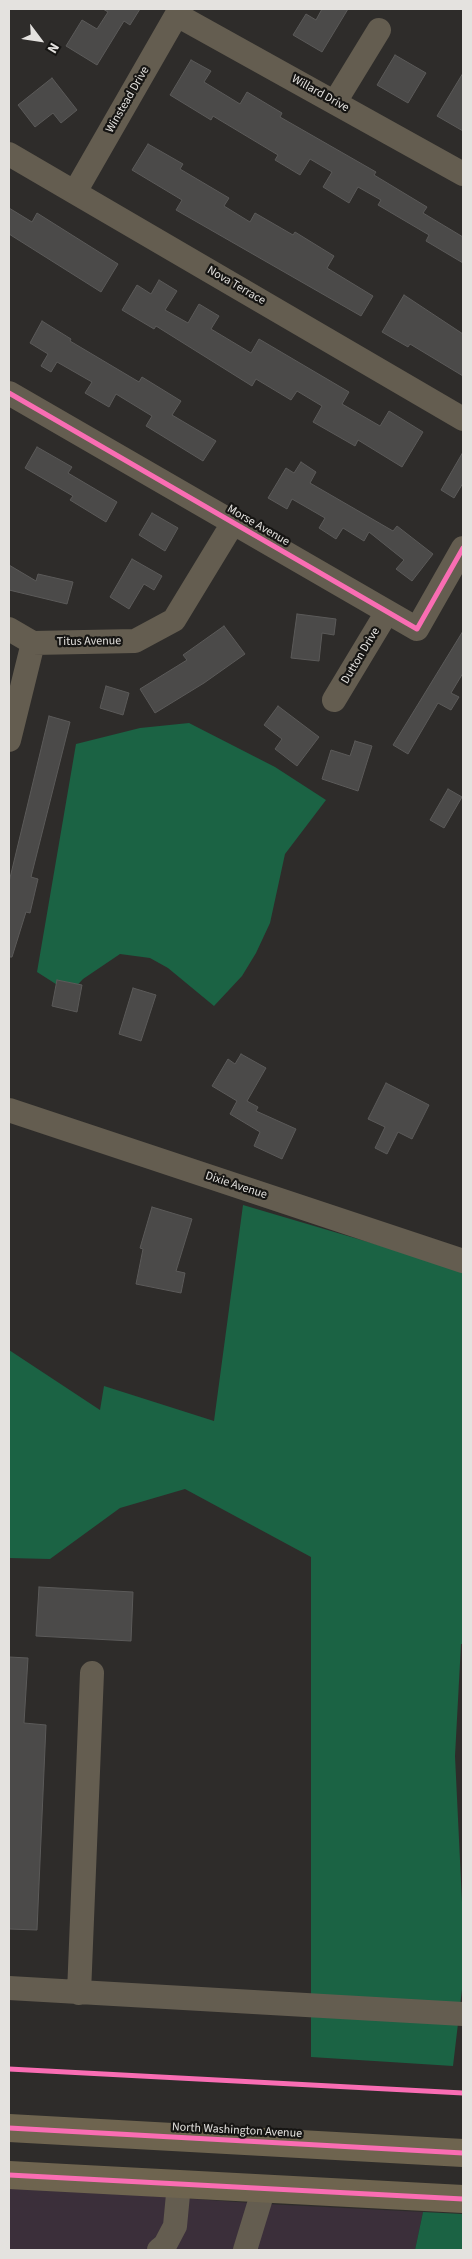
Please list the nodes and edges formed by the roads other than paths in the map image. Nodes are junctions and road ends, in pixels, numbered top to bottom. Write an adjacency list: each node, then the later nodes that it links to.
1 (179, 12): 3 (street, Willard Drive); 6 (street, Winstead Drive)
2 (379, 30): 3 (street)
3 (335, 102): 5 (street, Willard Drive)
4 (9, 154): 6 (street, Nova Terrace)
5 (463, 174)
6 (75, 192): 8 (street, Nova Terrace)
7 (9, 393): 9 (street, Morse Avenue)
8 (463, 419)
9 (233, 524): 11 (street, Morse Avenue); 13 (street, Titus Avenue)
10 (463, 548): 11 (street, Morse Avenue)
11 (387, 612): 14 (street, Dutton Drive)
12 (9, 629): 13 (street)
13 (33, 643): 15 (street)
14 (334, 700)
15 (9, 740)
16 (9, 1110): 17 (street, Dixie Avenue)
17 (463, 1261)
18 (92, 1673): 20 (street)
19 (9, 1988): 20 (street)
20 (79, 1993): 21 (street)
21 (463, 2014)
22 (9, 2128): 23 (main road, North Washington Avenue)
23 (463, 2153)
24 (9, 2175): 25 (main road)
25 (179, 2184): 26 (main road); 28 (street)
26 (264, 2188): 27 (main road); 29 (street)
27 (463, 2199)
28 (159, 2250)
29 (245, 2250)

